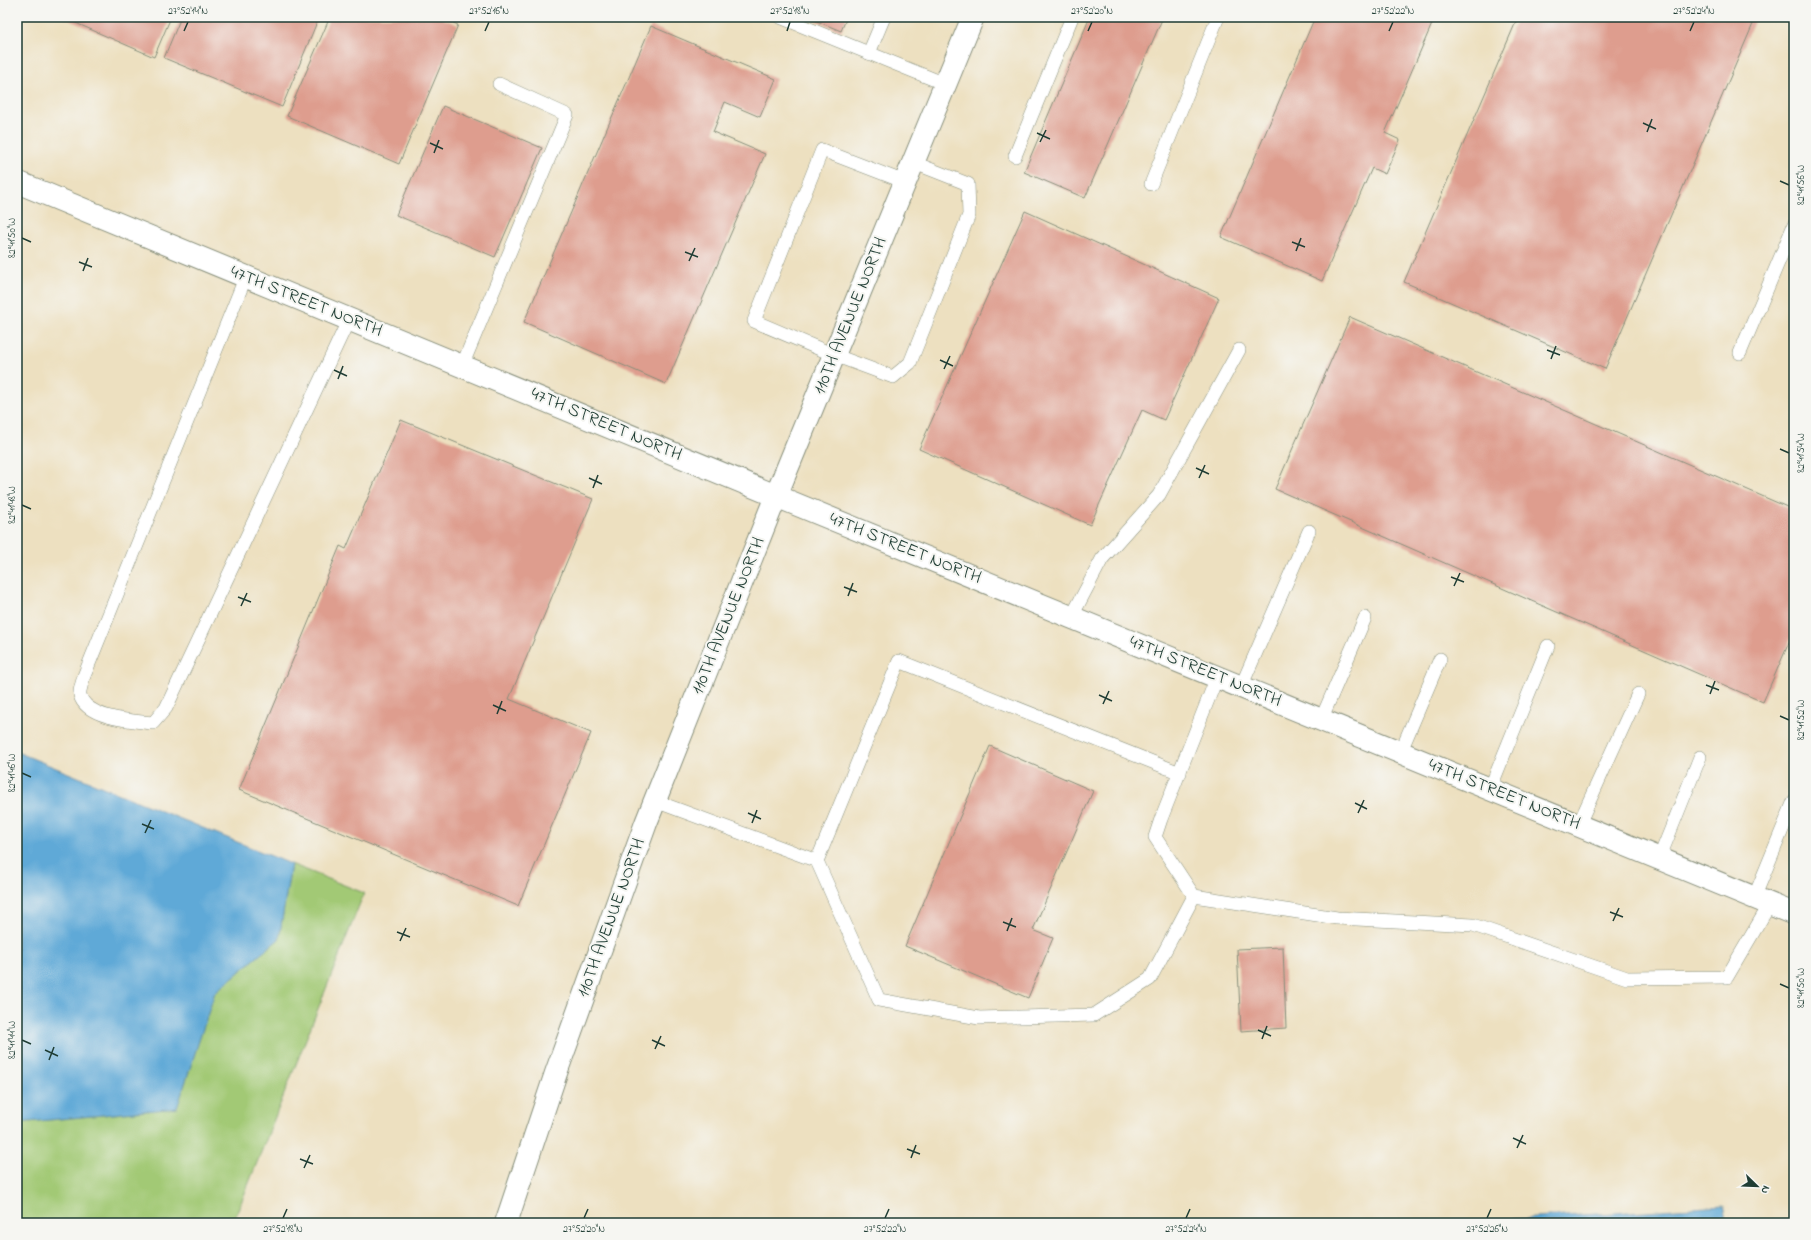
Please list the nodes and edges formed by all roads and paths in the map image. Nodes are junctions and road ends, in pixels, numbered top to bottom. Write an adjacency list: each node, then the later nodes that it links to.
1 (780, 17): 6 (lane)
2 (884, 17): 6 (lane)
3 (973, 17): 8 (street, 110TH AVENUE NORTH)
4 (1072, 17): 9 (lane)
5 (1218, 17): 12 (lane)
6 (869, 53): 8 (lane)
7 (499, 84): 19 (lane)
8 (945, 84): 10 (street, 110TH AVENUE NORTH)
9 (1015, 156)
10 (909, 172): 18 (street, 110TH AVENUE NORTH); 18 (lane); 18 (lane)
11 (17, 182): 14 (street, 47TH STREET NORTH)
12 (1151, 184)
13 (1794, 225): 17 (lane)
14 (246, 276): 15 (street, 47TH STREET NORTH); 15 (lane)
15 (349, 319): 19 (street, 47TH STREET NORTH)
16 (1240, 350): 22 (lane)
17 (1740, 353)
18 (834, 355): 20 (street, 110TH AVENUE NORTH)
19 (462, 366): 20 (street, 47TH STREET NORTH)
20 (776, 496): 22 (street, 47TH STREET NORTH); 34 (street, 110TH AVENUE NORTH)
21 (1309, 531): 27 (lane)
22 (1071, 618): 26 (street, 47TH STREET NORTH)
23 (1365, 618): 29 (lane)
24 (1548, 646): 33 (lane)
25 (1440, 659): 30 (lane)
26 (1217, 677): 27 (street, 47TH STREET NORTH); 32 (lane)
27 (1241, 687): 29 (street, 47TH STREET NORTH)
28 (1638, 694): 36 (lane)
29 (1321, 720): 30 (street, 47TH STREET NORTH)
30 (1400, 753): 33 (street, 47TH STREET NORTH)
31 (1700, 757): 37 (lane)
32 (1180, 774): 38 (lane); 39 (lane)
33 (1490, 789): 36 (street, 47TH STREET NORTH)
34 (654, 801): 38 (lane); 42 (street, 110TH AVENUE NORTH)
35 (1794, 801): 40 (lane)
36 (1578, 826): 37 (street, 47TH STREET NORTH)
37 (1659, 859): 40 (street, 47TH STREET NORTH)
38 (817, 861): 39 (lane)
39 (1194, 896): 40 (lane)
40 (1762, 901): 41 (street, 47TH STREET NORTH)
41 (1794, 914)
42 (506, 1223)

